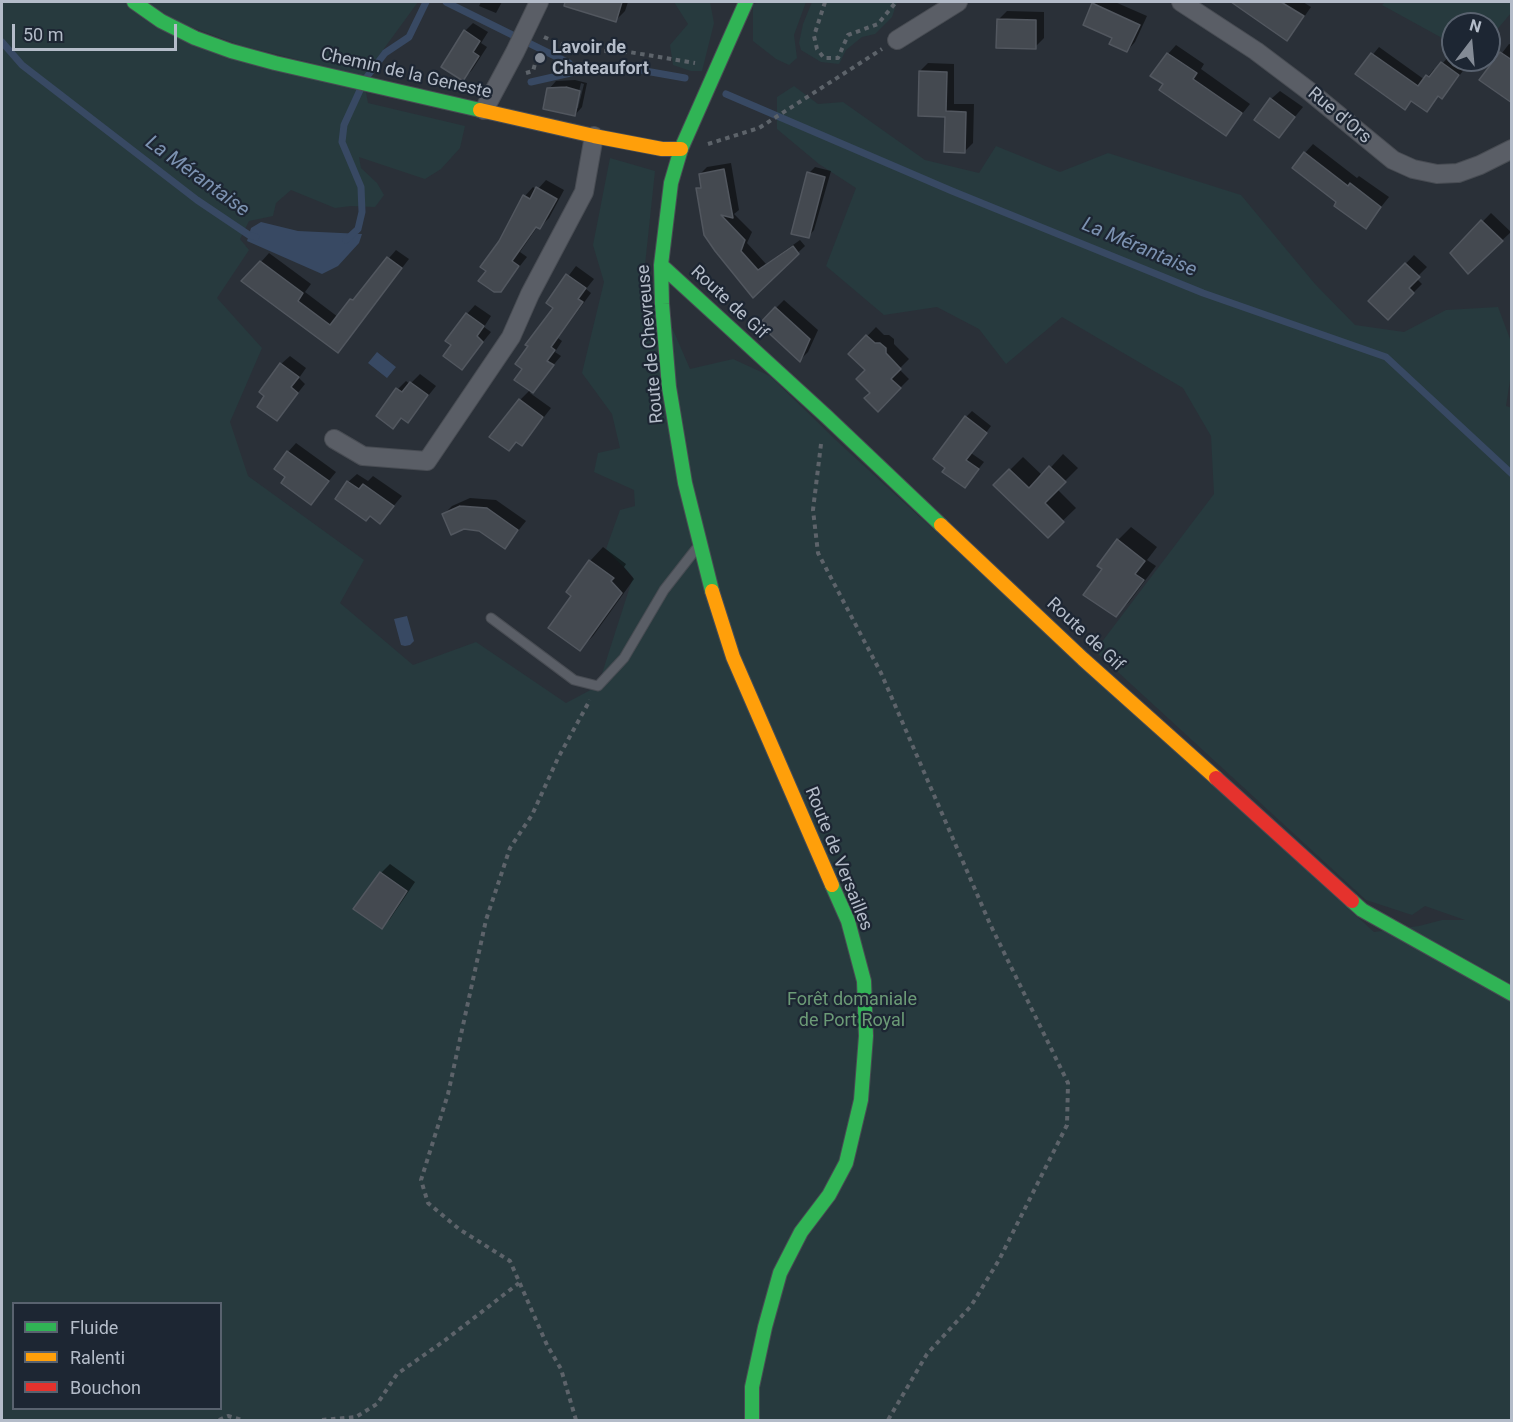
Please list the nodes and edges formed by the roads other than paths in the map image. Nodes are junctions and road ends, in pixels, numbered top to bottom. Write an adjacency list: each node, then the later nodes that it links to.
1 (134, 2): 7 (street, Chemin de la Geneste)
2 (539, 2): 7 (street)
3 (746, 2): 9 (street, Route de Chevreuse)
4 (958, 2): 6 (street)
5 (1180, 2): 10 (street, Rue d'Ors)
6 (897, 40)
7 (484, 110): 8 (street, Chemin de la Geneste)
8 (594, 136): 9 (street, Chemin de la Geneste); 12 (street)
9 (681, 148): 11 (street, Route de Chevreuse)
10 (1512, 149)
11 (661, 265): 13 (street, Route de Chevreuse); 16 (street, Route de Gif)
12 (334, 439)
13 (699, 546): 14 (lane); 15 (street, Route de Chevreuse)
14 (491, 618)
15 (733, 657): 17 (street, Route de Versailles)
16 (1512, 994)
17 (752, 1420)

